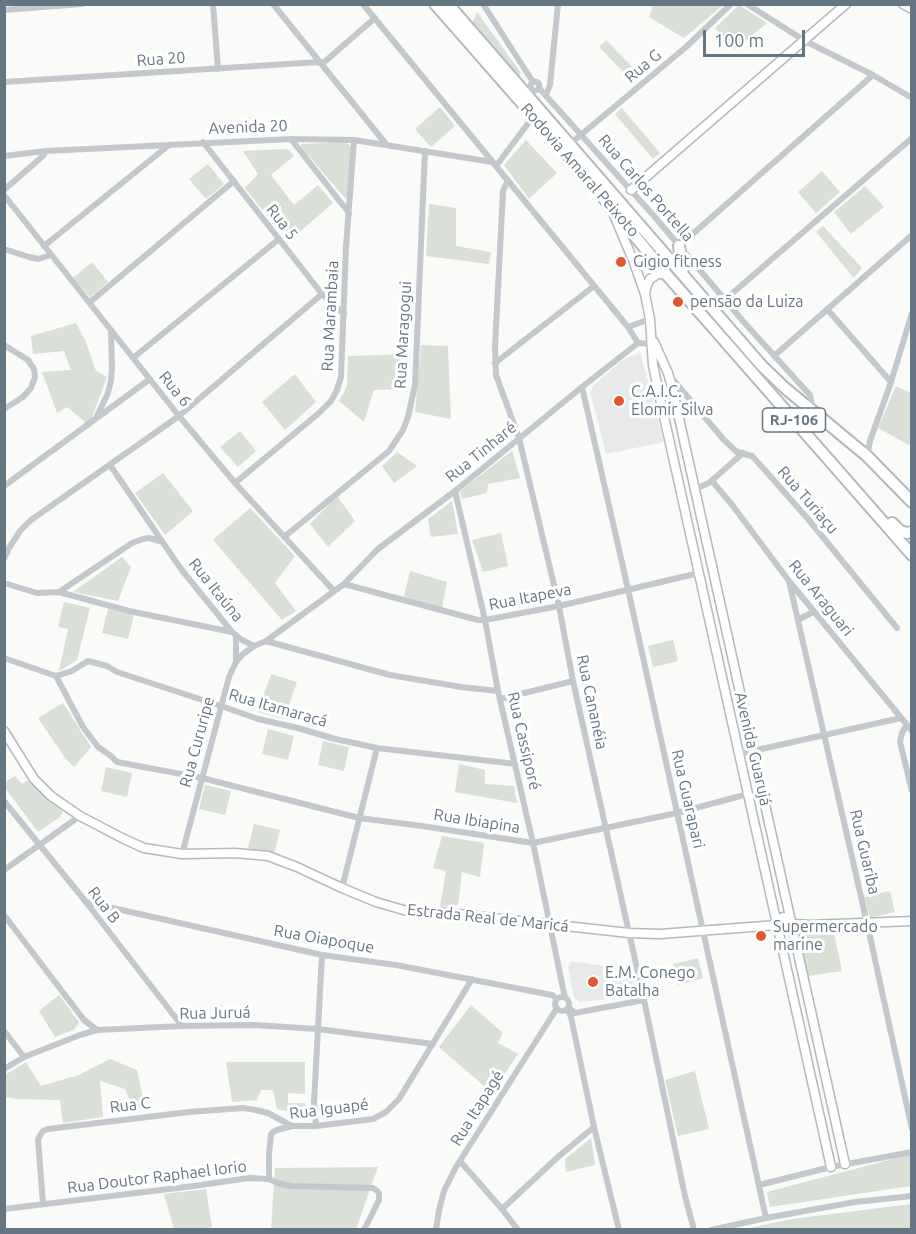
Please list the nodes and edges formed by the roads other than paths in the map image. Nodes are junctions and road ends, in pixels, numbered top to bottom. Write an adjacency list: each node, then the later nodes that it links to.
1 (82, 4): 14 (street)
2 (213, 4): 18 (street)
3 (273, 4): 17 (street)
4 (363, 4): 15 (street)
5 (435, 4): 24 (highway, Rodovia Amaral Peixoto / RJ-106)
6 (448, 4): 21 (highway, Rodovia Amaral Peixoto / RJ-106)
7 (483, 4): 22 (street, Rua Carlos Portella)
8 (558, 4): 22 (street)
9 (731, 4): 25 (street, Rua G)
10 (747, 4): 16 (street)
11 (846, 4): 16 (street)
12 (903, 4): 13 (street)
13 (912, 9)
14 (4, 10)
15 (375, 18): 17 (street); 36 (street)
16 (805, 41): 19 (street); 40 (street)
17 (320, 63): 18 (street, Rua 20); 30 (street)
18 (218, 69): 20 (street, Rua 20)
19 (873, 75): 23 (street); 47 (street)
20 (4, 82)
21 (517, 84): 22 (highway); 24 (highway, Rodovia Amaral Peixoto / RJ-106)
22 (537, 88): 24 (highway); 25 (street, Rua Carlos Portella)
23 (912, 98)
24 (535, 111): 31 (highway, Rodovia Amaral Peixoto / RJ-106); 36 (street); 42 (highway, Rodovia Amaral Peixoto / RJ-106)
25 (581, 134): 31 (street, Rua G); 40 (street, Rua Carlos Portella)
26 (912, 138): 55 (street)
27 (291, 139): 28 (street, Avenida 20); 29 (street, Avenida 20); 43 (street)
28 (354, 140): 30 (street, Avenida 20); 43 (street, Rua Marambaia)
29 (203, 142): 32 (street, Avenida 20); 38 (street, Rua 5)
30 (386, 144): 34 (street, Avenida 20)
31 (570, 144): 51 (highway, Rodovia Amaral Peixoto / RJ-106)
32 (168, 145): 33 (street, Avenida 20); 46 (street)
33 (46, 151): 35 (street, Avenida 20); 39 (street)
34 (425, 151): 36 (street, Avenida 20); 97 (street, Rua Maragogui)
35 (4, 156)
36 (494, 164): 37 (street)
37 (508, 180): 52 (street); 69 (street, Rua Cananéia)
38 (234, 181): 45 (street, Rua 5); 56 (street)
39 (4, 190)
40 (631, 190): 47 (street, Rua Carlos Portella)
41 (4, 195): 46 (street, Rua 6)
42 (608, 203): 50 (highway, Rodovia Amaral Peixoto / RJ-106); 54 (street, Avenida Guarujá)
43 (349, 213): 60 (street, Rua Marambaia)
44 (912, 234): 57 (street)
45 (279, 239): 53 (street, Rua 5); 68 (street)
46 (44, 246): 49 (street, Rua 6)
47 (679, 246): 51 (highway); 55 (street, Rua Carlos Portella)
48 (4, 249): 49 (street)
49 (51, 255): 56 (street, Rua 6)
50 (666, 274): 54 (street); 83 (highway, Rodovia Amaral Peixoto / RJ-106)
51 (683, 275): 58 (highway, Rodovia Amaral Peixoto / RJ-106)
52 (594, 286): 62 (street); 69 (street)
53 (322, 294): 60 (street, Rua 5); 80 (street)
54 (645, 294): 61 (street, Avenida Guarujá)
55 (725, 300): 58 (street); 67 (street, Rua Carlos Portella)
56 (90, 302): 63 (street, Rua 6)
57 (827, 309): 67 (street); 72 (street)
58 (713, 310): 75 (highway, Rodovia Amaral Peixoto / RJ-106)
59 (912, 313): 72 (street)
60 (344, 314): 88 (street, Rua Marambaia)
61 (650, 319): 62 (street); 64 (street, Avenida Guarujá)
62 (628, 327): 65 (street)
63 (111, 330): 68 (street, Rua 6); 81 (street)
64 (651, 340): 65 (street); 70 (street, Avenida Guarujá); 77 (street, Avenida Guarujá)
65 (638, 343): 73 (street, Rua Tinharé)
66 (4, 345): 78 (street)
67 (774, 356): 79 (street, Rua Carlos Portella)
68 (133, 358): 71 (street, Rua 6)
69 (495, 363): 82 (street, Rua Cananéia)
70 (668, 374): 74 (street, Rua Turiaçu); 76 (street, Avenida Guarujá)
71 (150, 379): 80 (street, Rua 6); 81 (street)
72 (891, 382): 85 (street)
73 (582, 387): 82 (street, Rua Tinharé); 105 (street, Rua Guarapari)
74 (691, 401): 76 (street); 84 (street, Rua Turiaçu)
75 (801, 401): 79 (highway, Rodovia Amaral Peixoto / RJ-106); 95 (highway)
76 (676, 403): 77 (street); 90 (street, Avenida Guarujá)
77 (662, 406): 94 (street, Avenida Guarujá)
78 (4, 409)
79 (813, 411): 85 (highway, Rodovia Amaral Peixoto / RJ-106)
80 (179, 416): 86 (street); 88 (street, Rua 6)
81 (94, 421): 89 (street)
82 (519, 438): 91 (street, Rua Tinharé); 108 (street, Rua Cananéia)
83 (820, 450): 96 (highway); 99 (highway, Rodovia Amaral Peixoto / RJ-106)
84 (743, 453): 87 (street); 112 (street, Rua Turiaçu)
85 (867, 456): 92 (highway, Rodovia Amaral Peixoto / RJ-106)
86 (110, 465): 98 (street); 100 (street)
87 (712, 481): 90 (street); 102 (street, Rua Araguari)
88 (235, 483): 97 (street, Rua 6)
89 (4, 486)
90 (695, 489): 93 (street, Avenida Guarujá)
91 (455, 491): 104 (street, Rua Tinharé); 111 (street, Rua Cassiporé)
92 (912, 502)
93 (699, 506): 94 (street); 128 (street, Avenida Guarujá)
94 (684, 509): 101 (street, Avenida Guarujá)
95 (912, 511)
96 (912, 532)
97 (284, 537): 106 (street, Rua 6)
98 (161, 541): 107 (street); 113 (street, Rua Itaúna)
99 (912, 555)
100 (4, 559)
101 (699, 573): 105 (street, Rua Itapeva); 129 (street, Avenida Guarujá)
102 (789, 582): 109 (street, Rua Araguari); 110 (street, Rua Guariba)
103 (4, 583): 107 (street)
104 (344, 584): 106 (street); 111 (street, Rua Itapeva)
105 (628, 589): 108 (street, Rua Itapeva); 135 (street, Rua Guarapari)
106 (334, 591): 114 (street)
107 (59, 592): 113 (street)
108 (558, 606): 111 (street, Rua Itapeva); 119 (street, Rua Cananéia)
109 (813, 612): 110 (street); 123 (street, Rua Araguari)
110 (798, 620): 126 (street, Rua Guariba)
111 (486, 621): 120 (street, Rua Cassiporé)
112 (897, 628)
113 (234, 633): 115 (street, Rua Itaúna); 117 (street)
114 (266, 641): 115 (street); 120 (street)
115 (254, 646): 117 (street, Rua Cururipe)
116 (4, 658): 118 (street)
117 (236, 662): 122 (street, Rua Cururipe)
118 (56, 676): 122 (street, Rua Itamaracá); 131 (street, Rua Ibiapina)
119 (573, 681): 121 (street); 138 (street, Rua Cananéia)
120 (498, 691): 121 (street, Rua Cassiporé)
121 (500, 699): 130 (street, Rua Cassiporé)
122 (221, 706): 127 (street, Rua Itamaracá); 131 (street, Rua Cururipe)
123 (901, 718): 124 (street, Rua Araguari); 126 (street)
124 (909, 728): 132 (street)
125 (4, 731): 136 (street, Estrada Real de Maricá)
126 (824, 734): 128 (street); 147 (street, Rua Guariba)
127 (377, 748): 130 (street, Rua Itamaracá); 137 (street)
128 (753, 750): 129 (street); 149 (street, Avenida Guarujá)
129 (739, 754): 133 (street, Avenida Guarujá)
130 (516, 764): 139 (street, Rua Cassiporé)
131 (202, 778): 137 (street, Rua Ibiapina); 141 (street, Rua Cururipe)
132 (912, 791)
133 (748, 794): 135 (street, Rua Ibiapina); 150 (street, Avenida Guarujá)
134 (4, 801): 140 (street, Rua B)
135 (677, 813): 138 (street, Rua Ibiapina); 151 (street, Rua Guarapari)
136 (80, 816): 140 (street); 141 (street, Estrada Real de Maricá)
137 (359, 818): 139 (street, Rua Ibiapina); 143 (street)
138 (605, 828): 139 (street, Rua Ibiapina); 152 (street, Rua Cananéia)
139 (533, 843): 148 (street, Rua Cassiporé)
140 (39, 845): 142 (street); 144 (street, Rua B)
141 (182, 854): 143 (street, Estrada Real de Maricá)
142 (4, 870)
143 (342, 888): 148 (street, Estrada Real de Maricá)
144 (86, 902): 153 (street, Rua Oiapoque); 161 (street, Rua B)
145 (4, 915): 160 (street)
146 (912, 921): 147 (street, Estrada Real de Maricá)
147 (867, 923): 149 (street, Estrada Real de Maricá); 172 (street, Rua Guariba)
148 (550, 924): 152 (street, Estrada Real de Maricá); 155 (street, Rua Cassiporé)
149 (792, 924): 150 (street, Estrada Real de Maricá); 175 (street, Avenida Guarujá)
150 (777, 925): 151 (street, Estrada Real de Maricá); 176 (street, Avenida Guarujá)
151 (704, 931): 152 (street, Estrada Real de Maricá); 178 (street, Rua Guarapari)
152 (628, 933): 157 (street, Rua Cananéia)
153 (322, 955): 154 (street, Rua Oiapoque); 162 (street)
154 (472, 980): 156 (street, Rua Oiapoque); 166 (street, Rua Iguapé)
155 (565, 998): 156 (street); 159 (street, Rua Cassiporé)
156 (557, 999): 158 (street)
157 (644, 1000): 159 (street); 188 (street, Rua Cananéia)
158 (557, 1008): 159 (street); 174 (street, Rua Itapagé)
159 (567, 1008): 171 (street, Rua Cassiporé)
160 (84, 1020): 163 (street); 165 (street)
161 (182, 1026): 162 (street, Rua Juruá); 163 (street, Rua Juruá)
162 (318, 1029): 166 (street, Rua Juruá); 170 (street)
163 (97, 1030): 165 (street, Rua Juruá)
164 (4, 1031): 167 (street)
165 (80, 1035): 167 (street, Rua Juruá)
166 (434, 1044): 170 (street, Rua Iguapé)
167 (24, 1057): 168 (street, Rua Juruá)
168 (4, 1069)
169 (292, 1126): 170 (street, Rua Iguapé); 177 (street, Rua Iguapé); 180 (street, Rua C)
170 (316, 1126)
171 (594, 1127): 182 (street); 187 (street, Rua Cassiporé)
172 (912, 1129)
173 (912, 1152): 175 (street)
174 (460, 1161): 182 (street); 185 (street, Rua Itapagé)
175 (845, 1164): 176 (street)
176 (831, 1167): 178 (street)
177 (269, 1179): 180 (street, Rua Doutor Raphael Iorio); 184 (street, Rua Doutor Raphael Iorio)
178 (759, 1185): 183 (street, Rua Guarapari)
179 (912, 1196): 183 (street)
180 (43, 1204): 181 (street, Rua Doutor Raphael Iorio)
181 (4, 1209)
182 (502, 1209): 186 (street)
183 (766, 1218): 189 (street)
184 (364, 1230)
185 (436, 1230)
186 (518, 1230)
187 (619, 1230)
188 (694, 1230)
189 (711, 1230)

